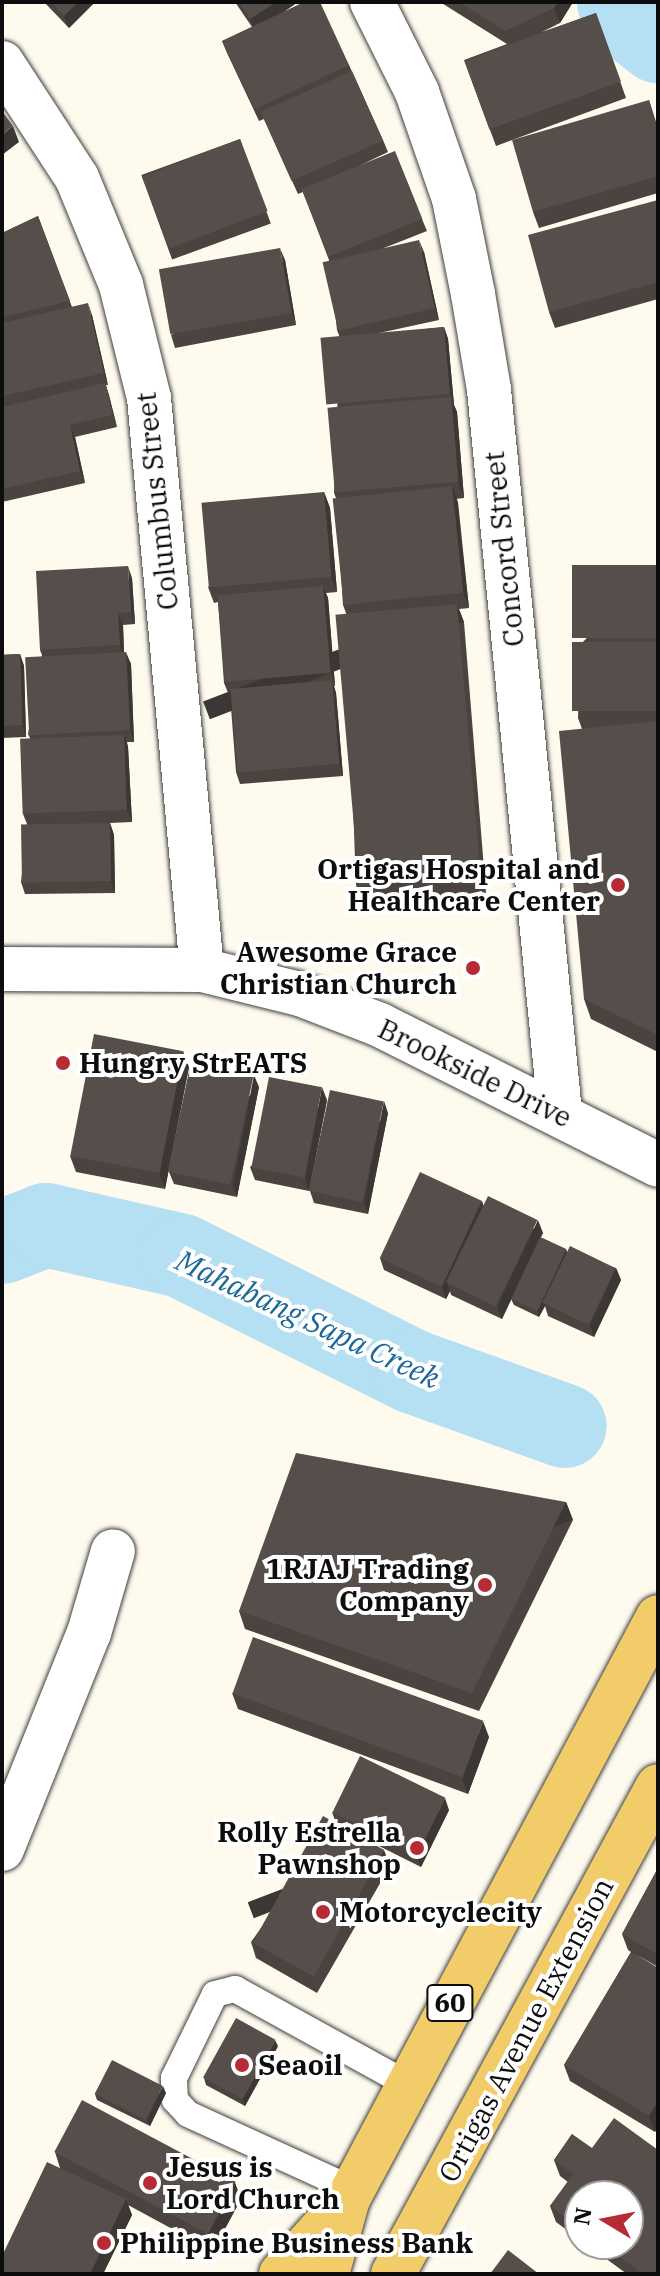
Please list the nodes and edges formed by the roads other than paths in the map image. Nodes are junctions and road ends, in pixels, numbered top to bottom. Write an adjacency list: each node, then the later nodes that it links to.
1 (372, 2): 5 (street, Concord Street)
2 (2, 63): 4 (street, Columbus Street)
3 (2, 969): 4 (street, Brookside Drive)
4 (202, 970): 5 (street, Brookside Drive)
5 (560, 1113): 6 (street, Brookside Drive)
6 (658, 1165)
7 (113, 1551): 10 (street)
8 (658, 1617): 11 (main road, 60)
9 (658, 1786): 15 (main road, Ortigas Avenue Extension)
10 (4, 1840)
11 (407, 2084): 12 (main road, 60); 12 (lane)
12 (351, 2194): 13 (main road); 14 (main road, 60)
13 (281, 2274)
14 (327, 2274)
15 (393, 2274)

